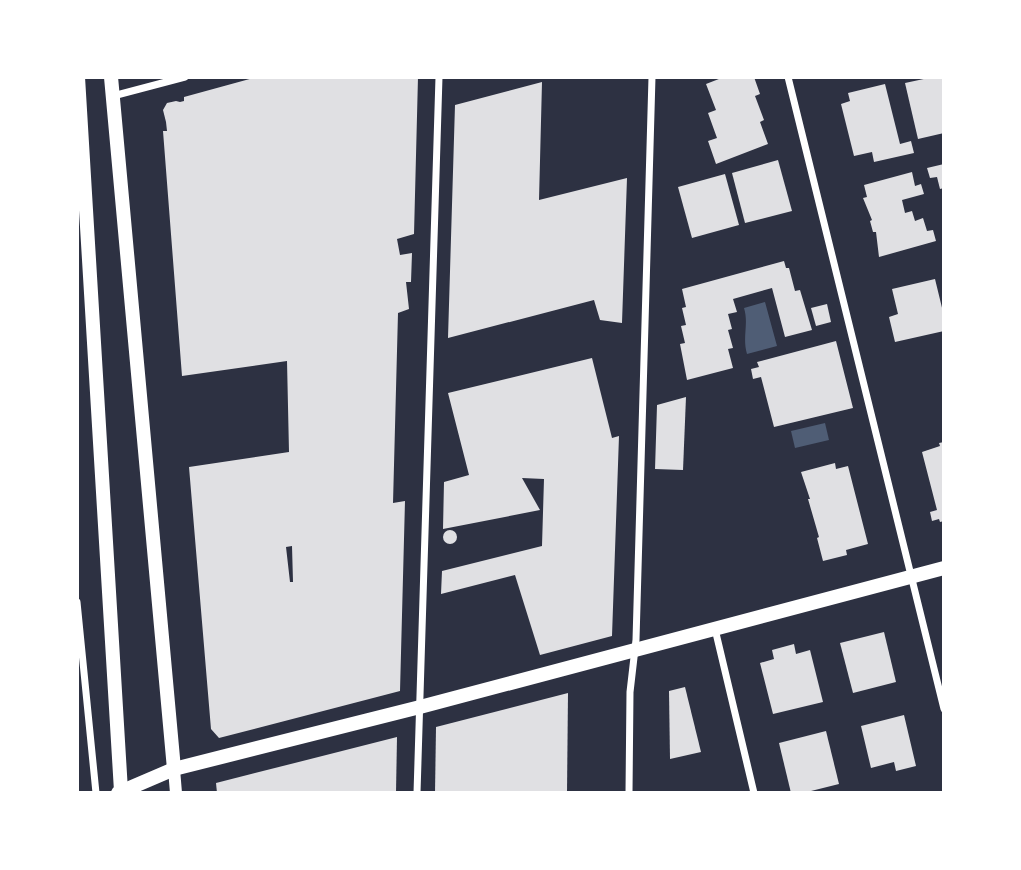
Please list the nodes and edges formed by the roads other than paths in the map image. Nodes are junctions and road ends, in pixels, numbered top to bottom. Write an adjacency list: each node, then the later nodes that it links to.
1 (78, 77): 16 (main road)
2 (111, 77): 7 (main road)
3 (185, 77): 7 (street)
4 (439, 77): 13 (street)
5 (652, 77): 12 (street)
6 (788, 77): 9 (street)
7 (112, 97): 15 (main road)
8 (944, 568): 9 (main road)
9 (912, 577): 11 (main road); 14 (street)
10 (77, 601): 17 (street)
11 (715, 629): 12 (main road); 21 (street)
12 (636, 650): 13 (main road); 20 (street)
13 (420, 706): 15 (main road); 19 (street)
14 (944, 709)
15 (174, 769): 16 (main road); 18 (street)
16 (120, 792)
17 (96, 793)
18 (176, 793)
19 (417, 793)
20 (629, 793)
21 (754, 793)

